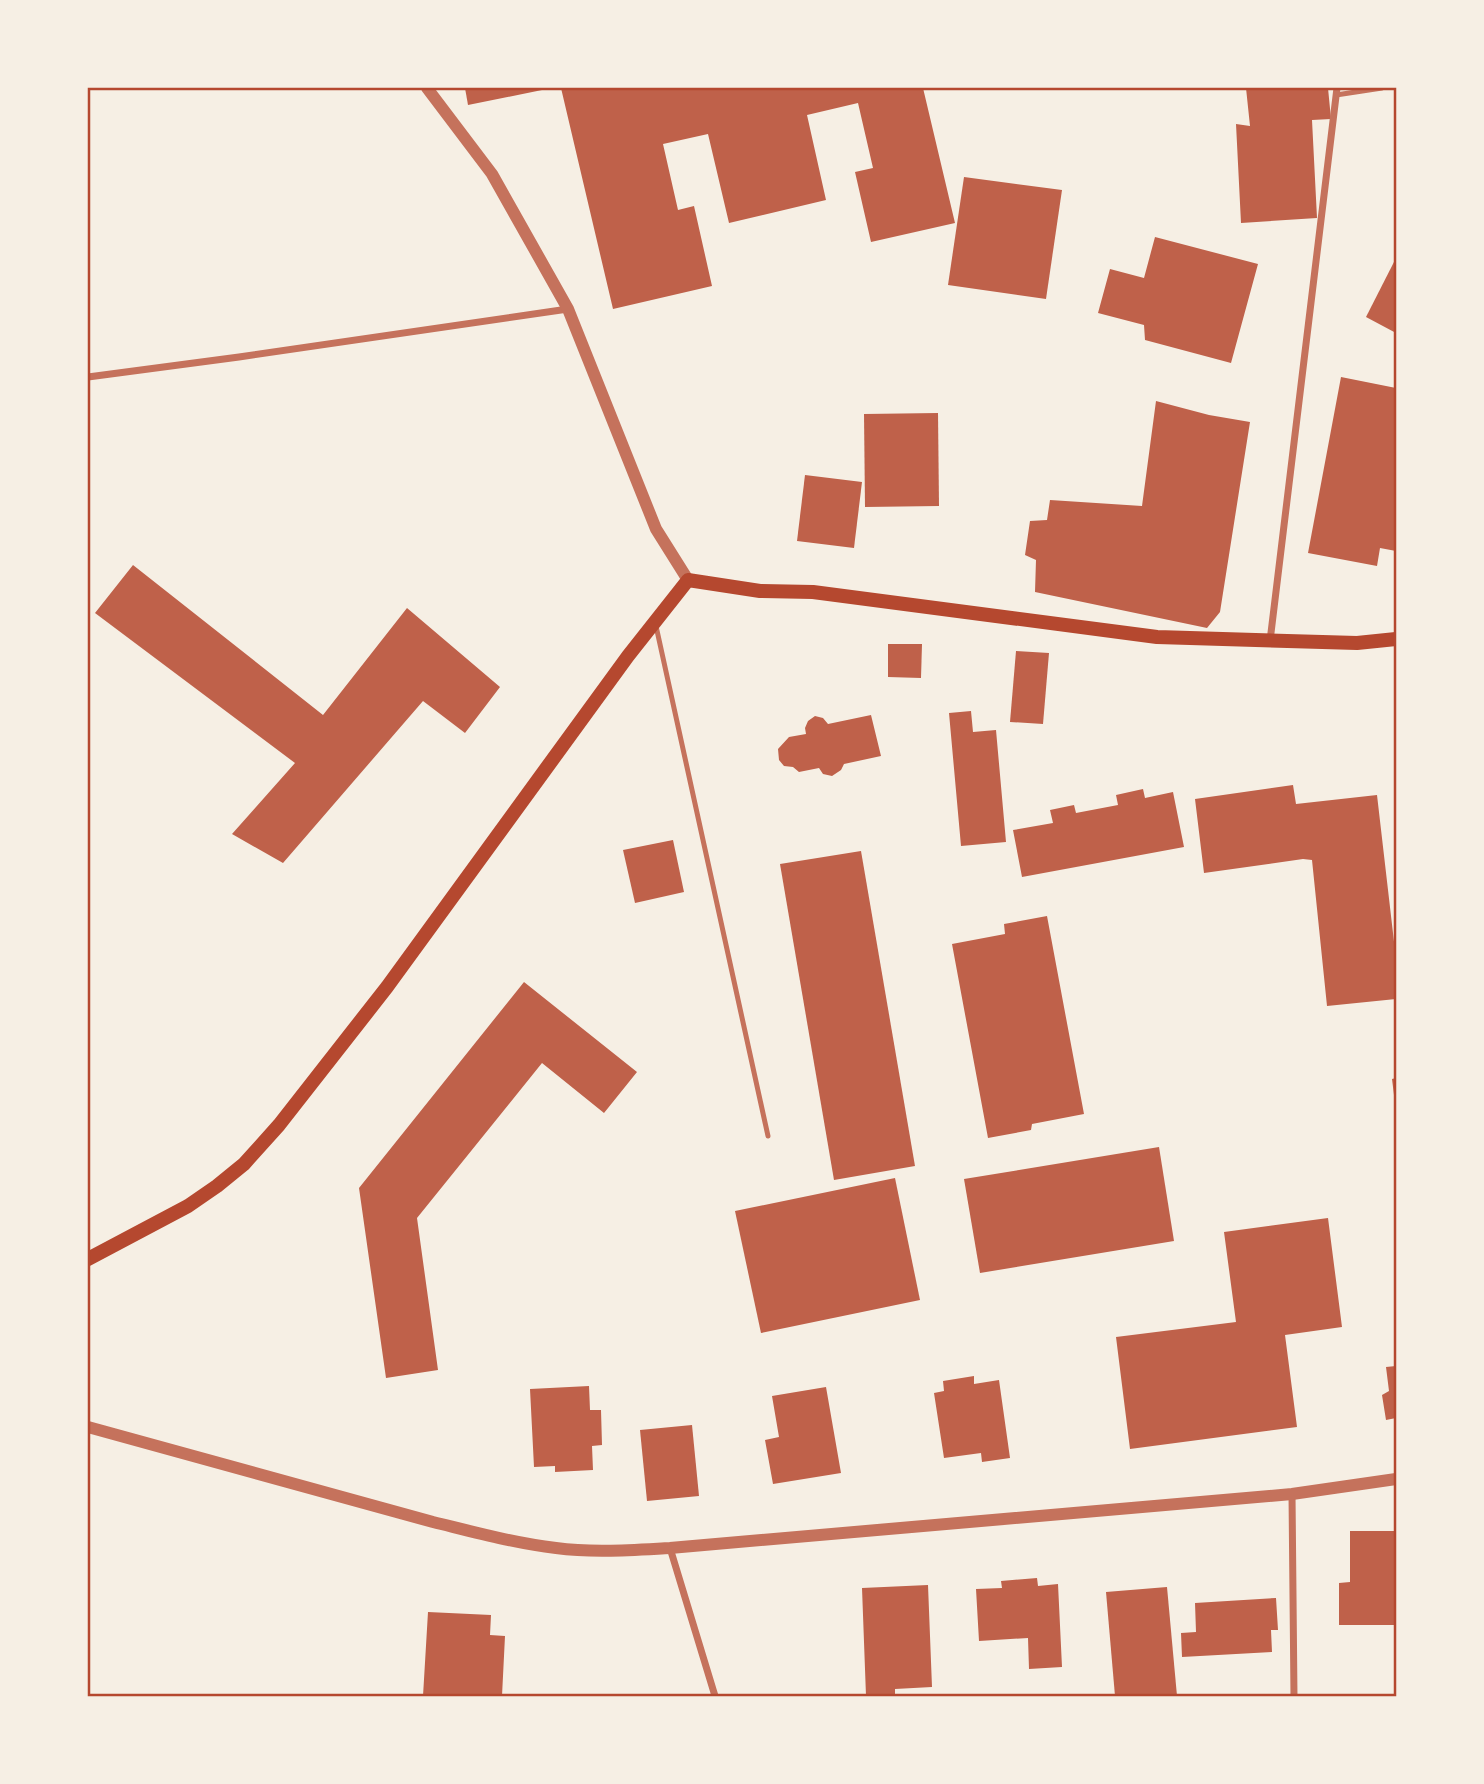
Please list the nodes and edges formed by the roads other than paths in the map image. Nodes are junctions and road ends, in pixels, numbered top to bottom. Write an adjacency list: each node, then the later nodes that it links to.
1 (427, 88): 4 (street)
2 (1382, 88): 3 (lane)
3 (1337, 91): 9 (street)
4 (568, 309): 5 (street); 6 (street)
5 (88, 377)
6 (688, 580): 7 (main road); 9 (main road)
7 (655, 622): 10 (lane); 11 (main road)
8 (1396, 639): 9 (main road)
9 (1270, 641)
10 (768, 1136)
11 (88, 1259)
12 (88, 1427): 15 (street)
13 (1396, 1479): 14 (street)
14 (1292, 1494): 15 (street); 17 (street)
15 (670, 1548): 16 (street)
16 (715, 1696)
17 (1294, 1696)

